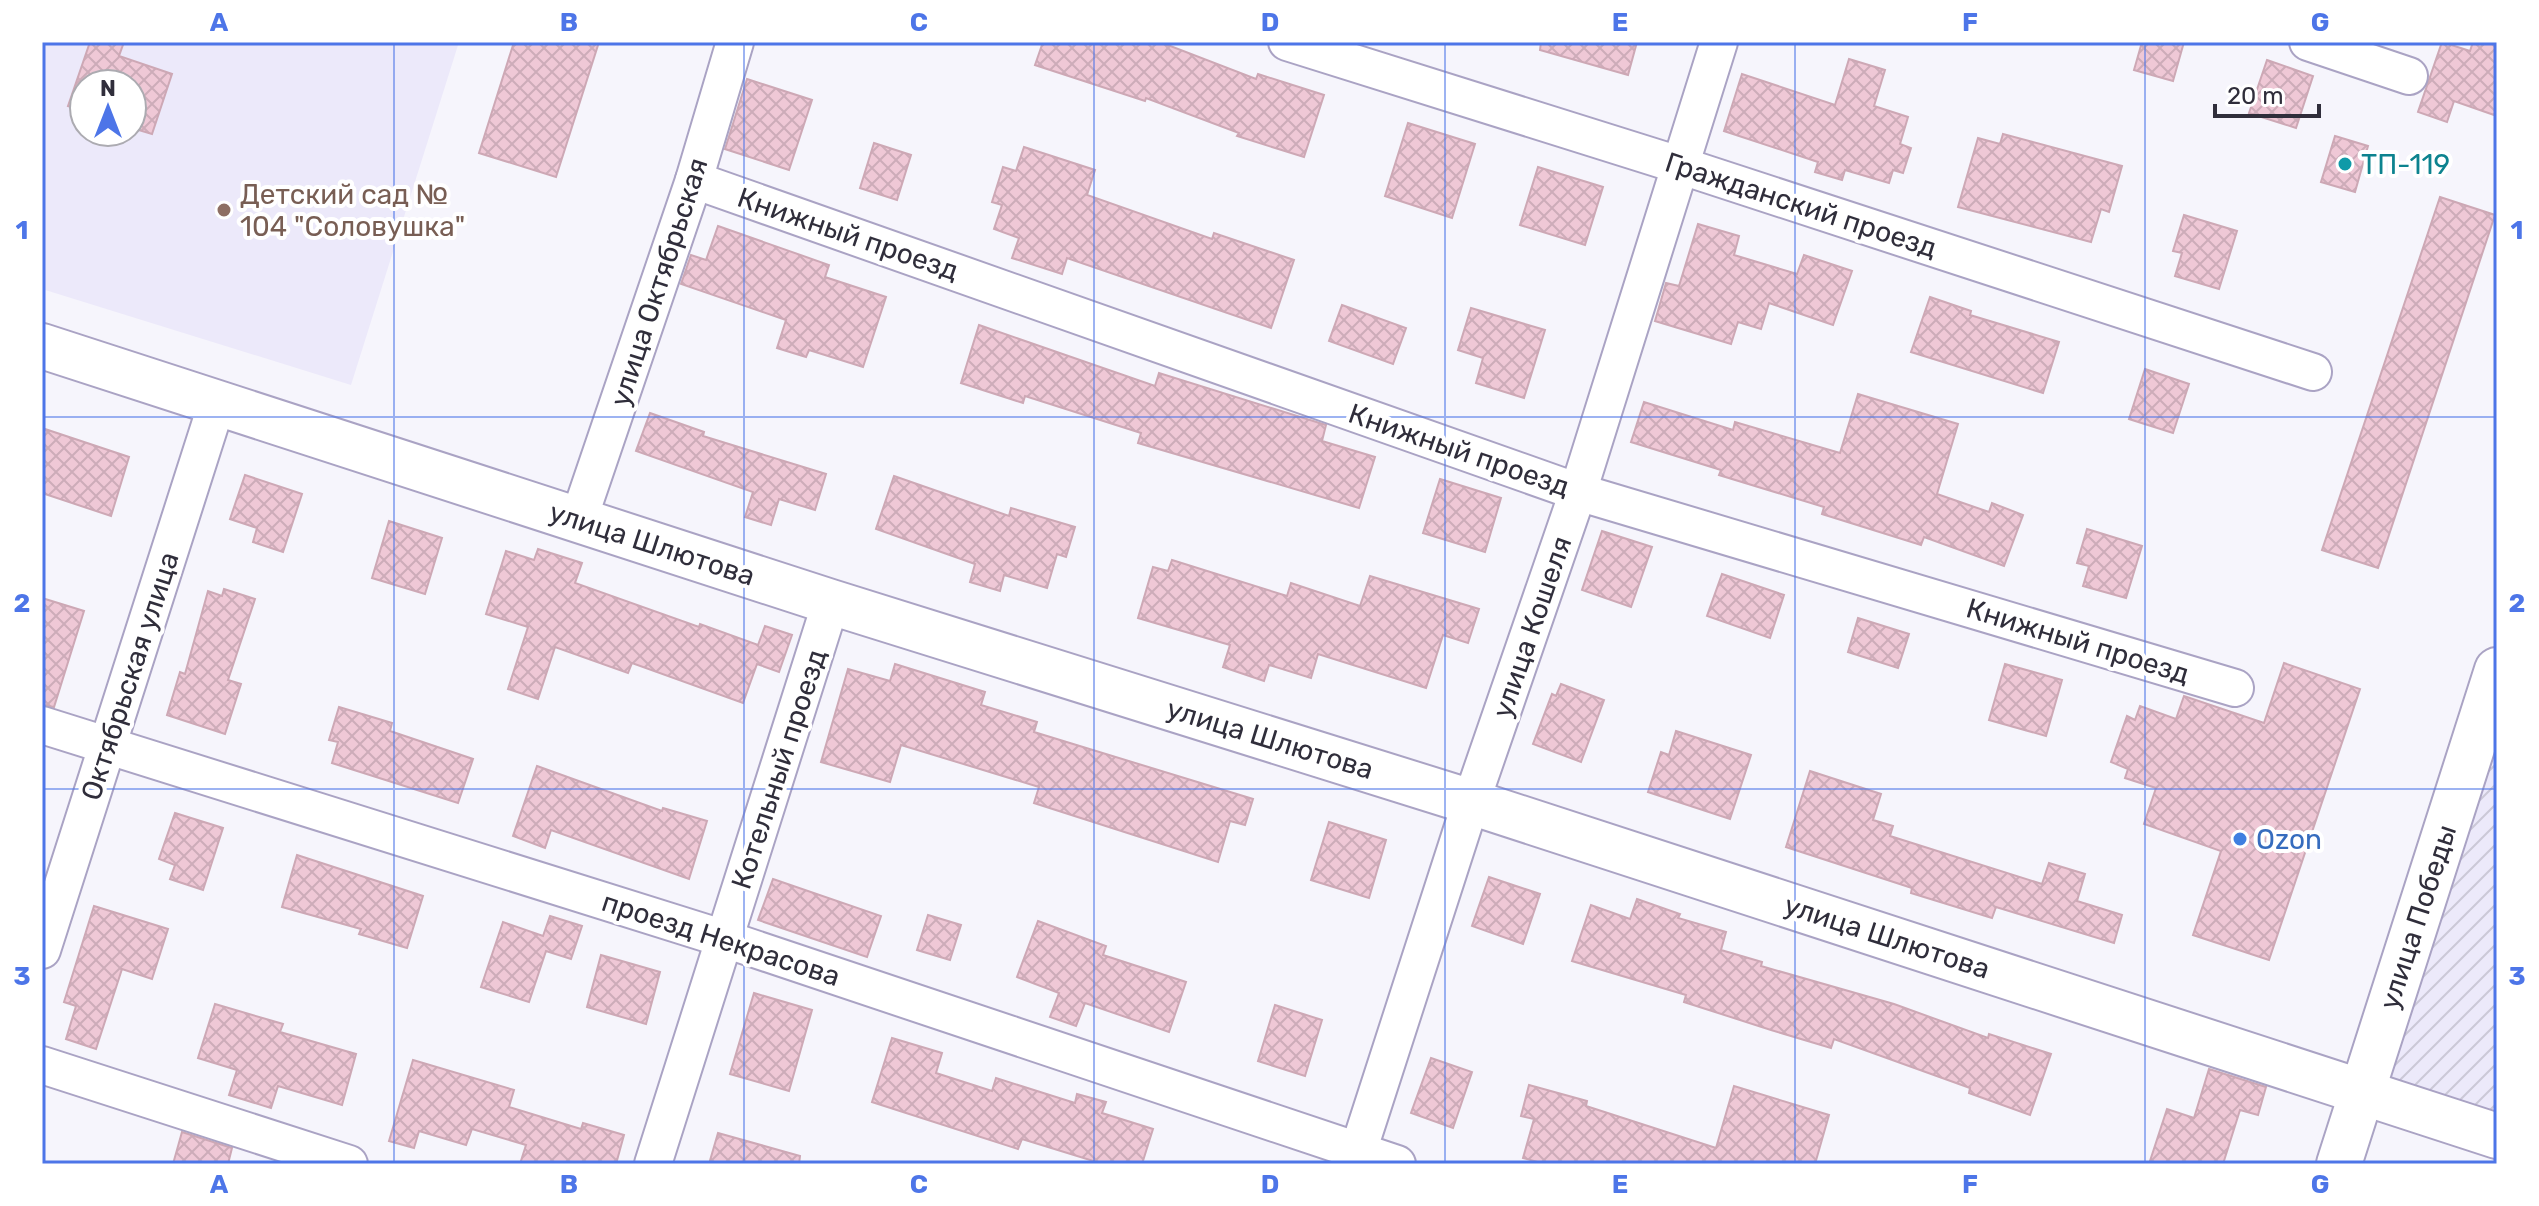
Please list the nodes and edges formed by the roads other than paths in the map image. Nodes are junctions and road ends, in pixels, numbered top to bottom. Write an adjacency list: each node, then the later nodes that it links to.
1 (735, 42): 7 (street, улица Октябрьская)
2 (1287, 42): 6 (street, Гражданский проезд)
3 (1719, 42): 6 (street, улица Кошеля)
4 (2308, 42): 5 (street)
5 (2409, 76)
6 (1679, 165): 9 (street, Гражданский проезд); 11 (street, улица Кошеля)
7 (694, 180): 11 (street, Книжный проезд); 12 (street, улица Октябрьская)
8 (42, 346): 10 (main road, улица Шлютова)
9 (2313, 372)
10 (217, 403): 12 (main road, улица Шлютова); 17 (street, Октябрьская улица)
11 (1578, 492): 15 (street, Книжный проезд); 18 (street, улица Кошеля)
12 (578, 521): 13 (main road, улица Шлютова)
13 (831, 602): 18 (main road, улица Шлютова); 19 (street, Котельный проезд)
14 (2497, 670): 22 (main road, улица Победы)
15 (2235, 688)
16 (42, 725): 17 (street, проезд Некрасова)
17 (108, 745): 19 (street, проезд Некрасова); 20 (street, Октябрьская улица)
18 (1471, 802): 22 (main road, улица Шлютова); 24 (street, улица Кошеля)
19 (725, 939): 24 (street, проезд Некрасова); 26 (street, Котельный проезд)
20 (42, 950)
21 (42, 1065): 25 (street)
22 (2361, 1093): 23 (main road, улица Шлютова); 28 (main road, улица Победы)
23 (2497, 1136)
24 (1356, 1158): 27 (street, проезд Некрасова)
25 (349, 1164)
26 (653, 1164)
27 (1397, 1164)
28 (2339, 1164)

